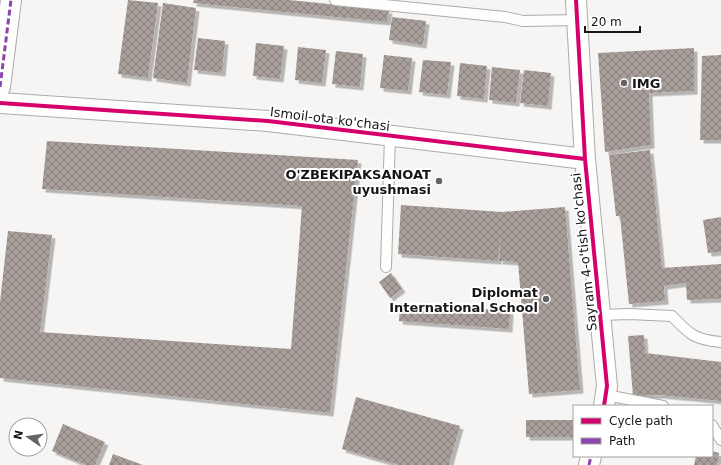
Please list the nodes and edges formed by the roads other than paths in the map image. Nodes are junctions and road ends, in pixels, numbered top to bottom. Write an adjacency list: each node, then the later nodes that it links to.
1 (11, 0): 5 (street)
2 (335, 0): 4 (lane)
3 (576, 0): 4 (street, Sayram 4-o'tish ko'chasi)
4 (577, 20): 8 (street, Sayram 4-o'tish ko'chasi)
5 (0, 87)
6 (0, 103): 7 (street, Ismoil-ota ko'chasi)
7 (390, 136): 8 (street, Ismoil-ota ko'chasi); 9 (lane)
8 (585, 160): 10 (street, Sayram 4-o'tish ko'chasi)
9 (386, 267)
10 (600, 315): 11 (lane); 12 (street, Sayram 4-o'tish ko'chasi)
11 (721, 342)
12 (605, 401): 13 (lane)
13 (651, 405)
14 (713, 426): 15 (lane)
15 (721, 440)

